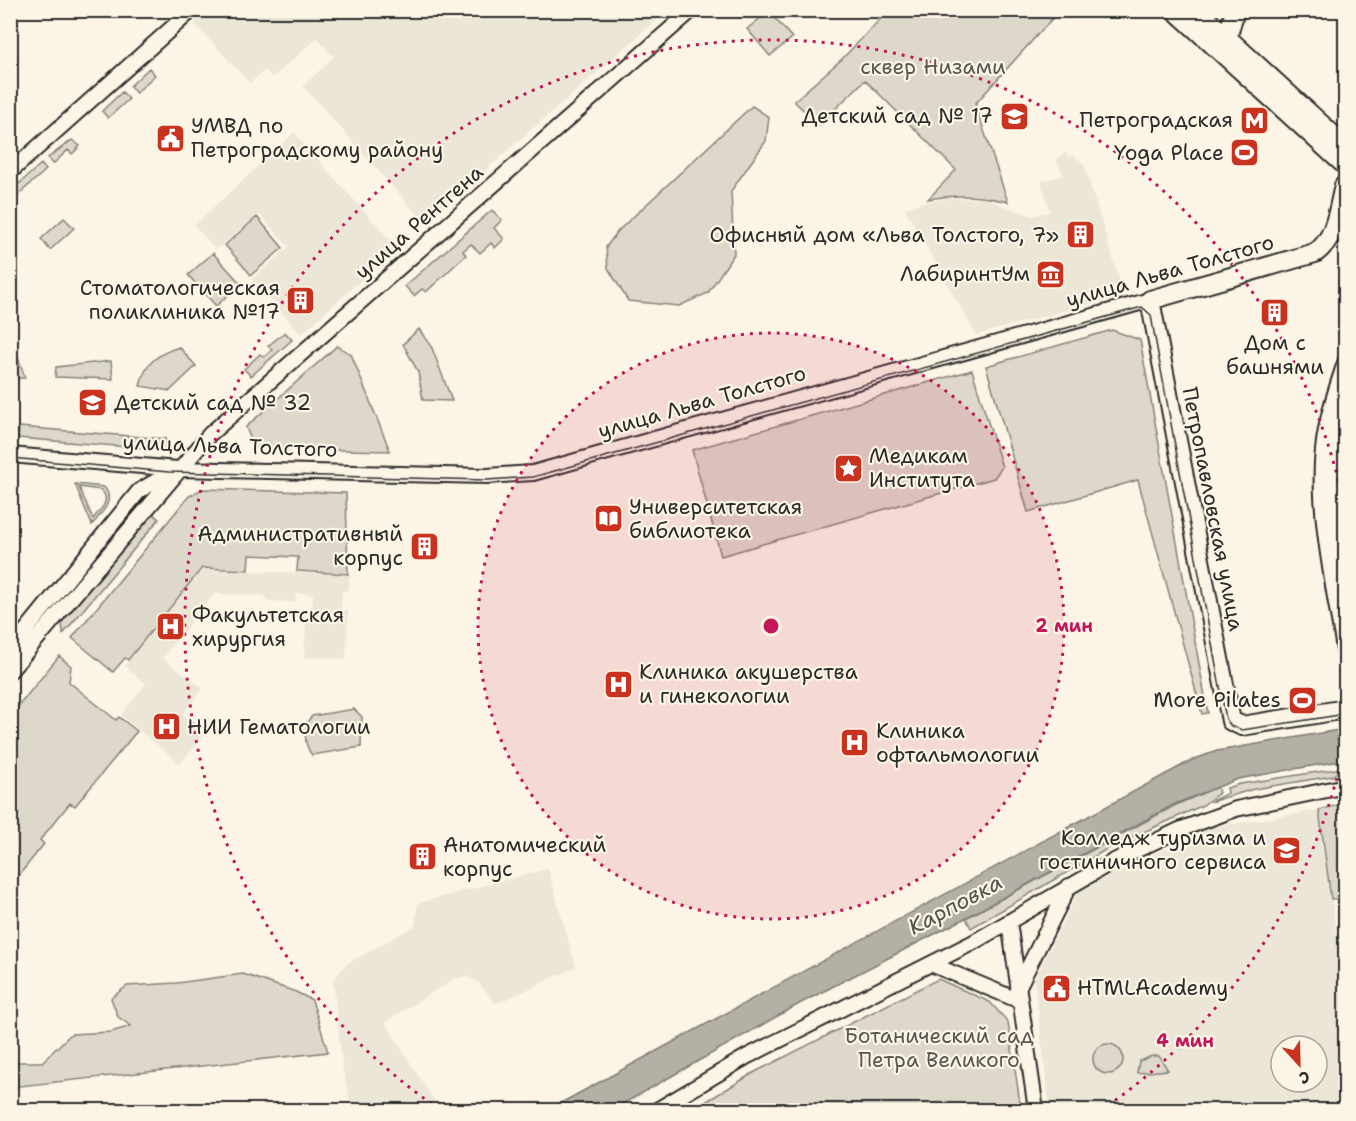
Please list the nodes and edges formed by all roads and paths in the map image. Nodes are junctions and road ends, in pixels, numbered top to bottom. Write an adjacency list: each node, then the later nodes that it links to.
1 (192, 10): 8 (street)
2 (692, 10): 14 (street, улица Рентгена)
3 (1175, 10): 6 (main road)
4 (1197, 10): 6 (main road)
5 (1235, 10): 6 (main road)
6 (1225, 46): 7 (main road)
7 (1342, 156): 9 (main road)
8 (10, 172)
9 (1345, 190): 10 (main road, улица Льва Толстого)
10 (1150, 300): 14 (street, улица Льва Толстого); 19 (main road, Петропавловская улица)
11 (1346, 360): 17 (street)
12 (1346, 399): 15 (main road)
13 (10, 455): 14 (street, улица Льва Толстого)
14 (178, 469): 16 (street, улица Рентгена); 18 (street, улица Рентгена)
15 (1346, 573)
16 (10, 650)
17 (1346, 661)
18 (10, 671)
19 (1346, 710)
20 (1346, 786): 21 (street)
21 (1070, 886): 22 (street); 24 (street)
22 (1009, 922): 23 (street); 24 (street)
23 (931, 964): 24 (street); 25 (street)
24 (1019, 994): 26 (street)
25 (657, 1110)
26 (1036, 1110)

